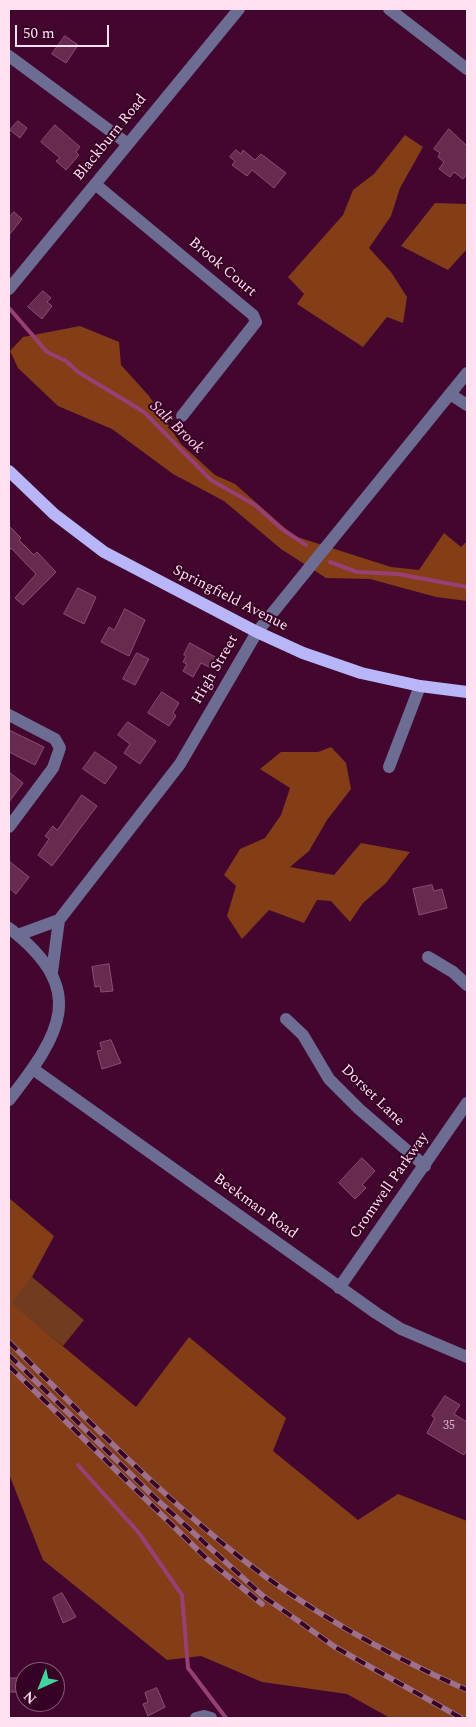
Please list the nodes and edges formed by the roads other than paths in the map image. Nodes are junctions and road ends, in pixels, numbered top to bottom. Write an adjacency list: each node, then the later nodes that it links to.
1 (239, 9): 5 (street, Blackburn Road)
2 (389, 9): 4 (street)
3 (9, 56): 5 (street)
4 (467, 69)
5 (128, 144): 6 (street, Blackburn Road)
6 (95, 184): 7 (street, Blackburn Road); 11 (street, Brook Court)
7 (9, 288)
8 (467, 373): 9 (street, High Street)
9 (450, 394): 10 (street); 13 (street, High Street)
10 (467, 405)
11 (182, 416)
12 (10, 475): 13 (main road, Springfield Avenue)
13 (257, 632): 14 (main road, Springfield Avenue); 19 (street, High Street)
14 (420, 686): 15 (main road, Springfield Avenue); 17 (street)
15 (467, 692)
16 (9, 715): 18 (street)
17 (389, 767)
18 (9, 827)
19 (59, 920): 20 (street); 22 (street)
20 (13, 932): 22 (street)
21 (428, 957): 23 (street)
22 (52, 972): 25 (street)
23 (467, 985)
24 (286, 1018): 28 (street, Dorset Lane)
25 (33, 1069): 26 (street); 29 (street, Beekman Road)
26 (10, 1095)
27 (467, 1103): 28 (street, Cromwell Parkway)
28 (425, 1166): 29 (street, Cromwell Parkway)
29 (339, 1288): 30 (street, Beekman Road)
30 (467, 1357)
31 (196, 1718): 32 (street)
32 (210, 1718)

